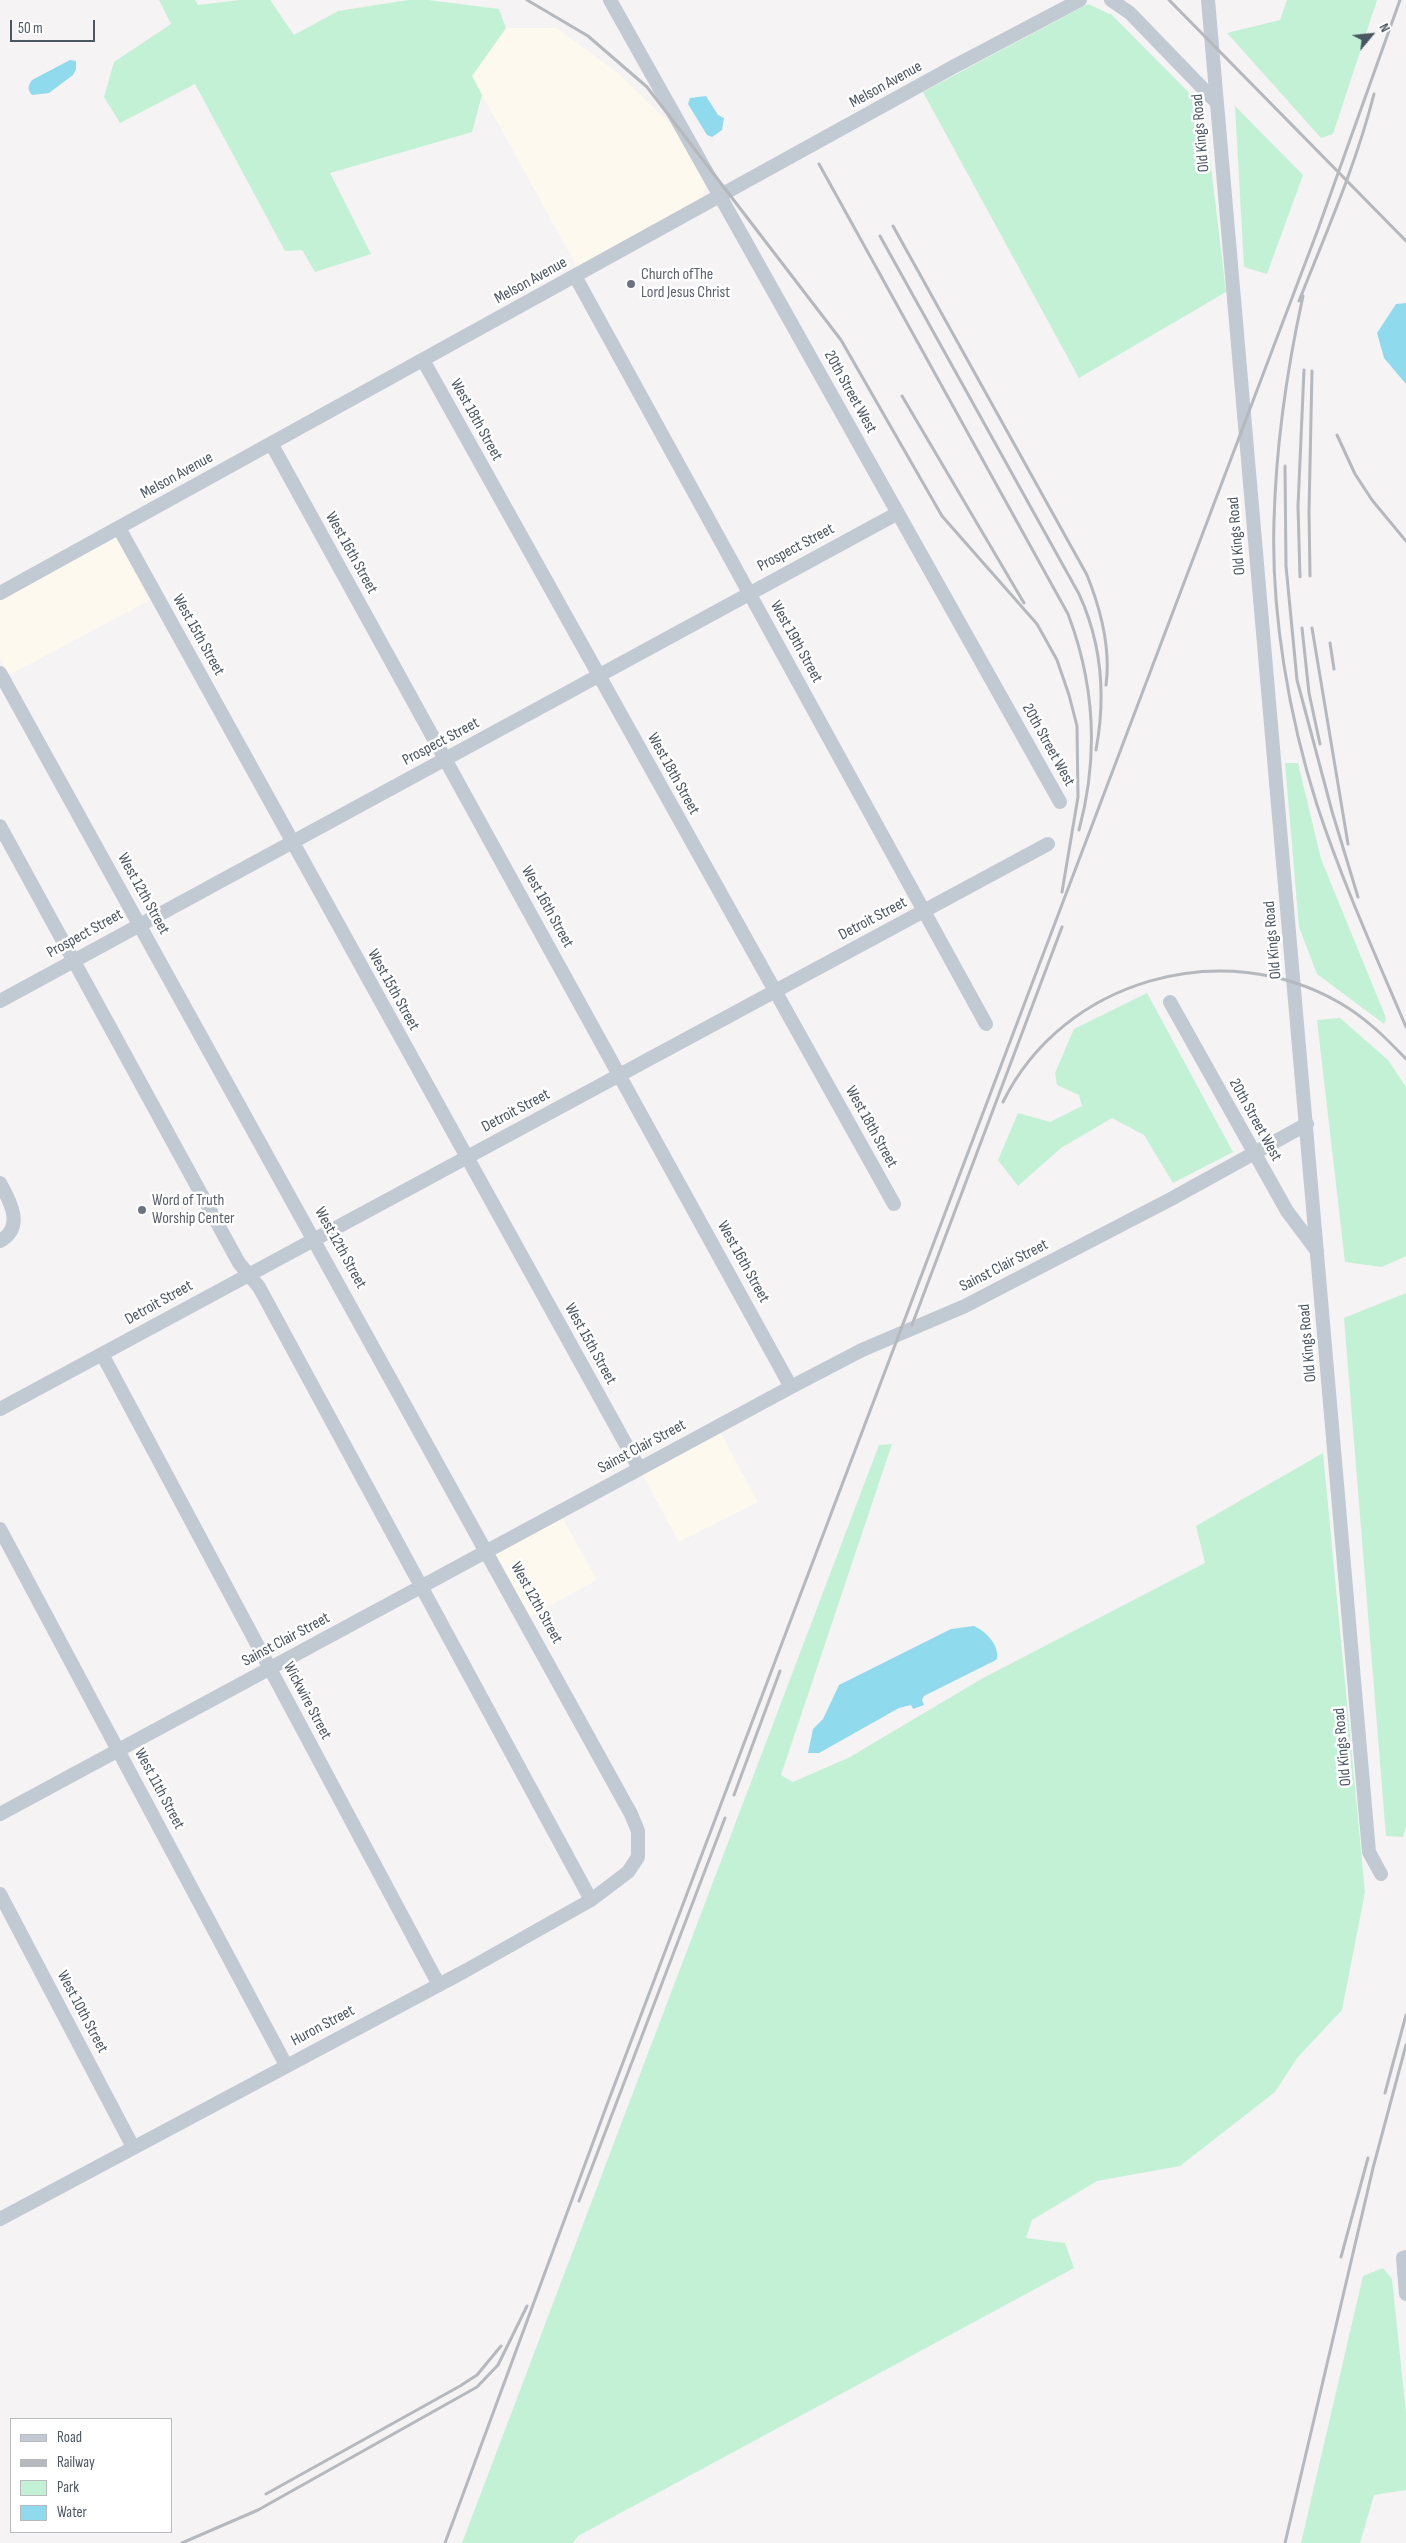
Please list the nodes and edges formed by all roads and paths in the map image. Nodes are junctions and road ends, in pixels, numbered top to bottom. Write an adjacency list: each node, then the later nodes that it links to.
1 (610, 0): 6 (street, 20th Street West)
2 (1080, 0): 6 (street, Melson Avenue)
3 (1111, 0): 5 (street)
4 (1208, 0): 5 (street, Old Kings Road)
5 (1216, 102): 29 (street, Old Kings Road)
6 (720, 196): 7 (street, Melson Avenue); 10 (street, 20th Street West)
7 (575, 276): 8 (street, Melson Avenue); 13 (street, West 19th Street)
8 (423, 360): 9 (street, Melson Avenue); 15 (street, West 18th Street)
9 (272, 445): 11 (street, Melson Avenue); 16 (street, West 16th Street)
10 (898, 513): 13 (street, Prospect Street); 17 (street, 20th Street West)
11 (119, 528): 12 (street, Melson Avenue); 19 (street, West 15th Street)
12 (0, 593)
13 (749, 593): 15 (street, Prospect Street); 21 (street, West 19th Street)
14 (0, 673): 22 (street, West 12th Street)
15 (599, 676): 16 (street, Prospect Street); 24 (street, West 18th Street)
16 (445, 760): 19 (street, Prospect Street); 28 (street, West 16th Street)
17 (1060, 802)
18 (0, 826): 23 (street)
19 (292, 843): 22 (street, Prospect Street); 31 (street, West 15th Street)
20 (1048, 844): 21 (street, Detroit Street)
21 (926, 911): 24 (street, Detroit Street); 27 (street, West 19th Street)
22 (139, 925): 23 (street, Prospect Street); 34 (street, West 12th Street)
23 (73, 961): 25 (street, Prospect Street); 37 (street)
24 (775, 992): 28 (street, Detroit Street); 33 (street, West 18th Street)
25 (0, 1001)
26 (1170, 1002): 30 (street, 20th Street West)
27 (986, 1024)
28 (621, 1076): 31 (street, Detroit Street); 39 (street, West 16th Street)
29 (1307, 1124): 30 (street, Sainst Clair Street); 36 (street, Old Kings Road)
30 (1254, 1154): 36 (street, 20th Street West); 39 (street, Sainst Clair Street)
31 (467, 1156): 34 (street, Detroit Street); 41 (street, West 15th Street)
32 (0, 1183): 35 (street)
33 (894, 1204)
34 (314, 1239): 37 (street, Detroit Street); 43 (street, West 12th Street)
35 (0, 1241)
36 (1318, 1251): 49 (street, Old Kings Road)
37 (248, 1274): 38 (street, Detroit Street); 44 (street)
38 (102, 1354): 40 (street, Detroit Street); 45 (street, Wickwire Street)
39 (791, 1387): 41 (street, Sainst Clair Street)
40 (0, 1409)
41 (639, 1468): 43 (street, Sainst Clair Street)
42 (0, 1529): 46 (street, West 11th Street)
43 (487, 1550): 44 (street, Sainst Clair Street); 48 (street, West 12th Street)
44 (422, 1586): 45 (street, Sainst Clair Street); 51 (street)
45 (269, 1668): 46 (street, Sainst Clair Street); 52 (street, Wickwire Street)
46 (118, 1750): 47 (street, Sainst Clair Street); 53 (street, West 11th Street)
47 (0, 1814)
48 (640, 1843): 51 (street, Huron Street)
49 (1381, 1874)
50 (0, 1894): 54 (street, West 10th Street)
51 (591, 1900): 52 (street, Huron Street)
52 (440, 1985): 53 (street, Huron Street)
53 (286, 2065): 54 (street, Huron Street)
54 (133, 2147): 55 (street, Huron Street)
55 (0, 2219)
56 (1405, 2257): 57 (street)
57 (1406, 2294)

